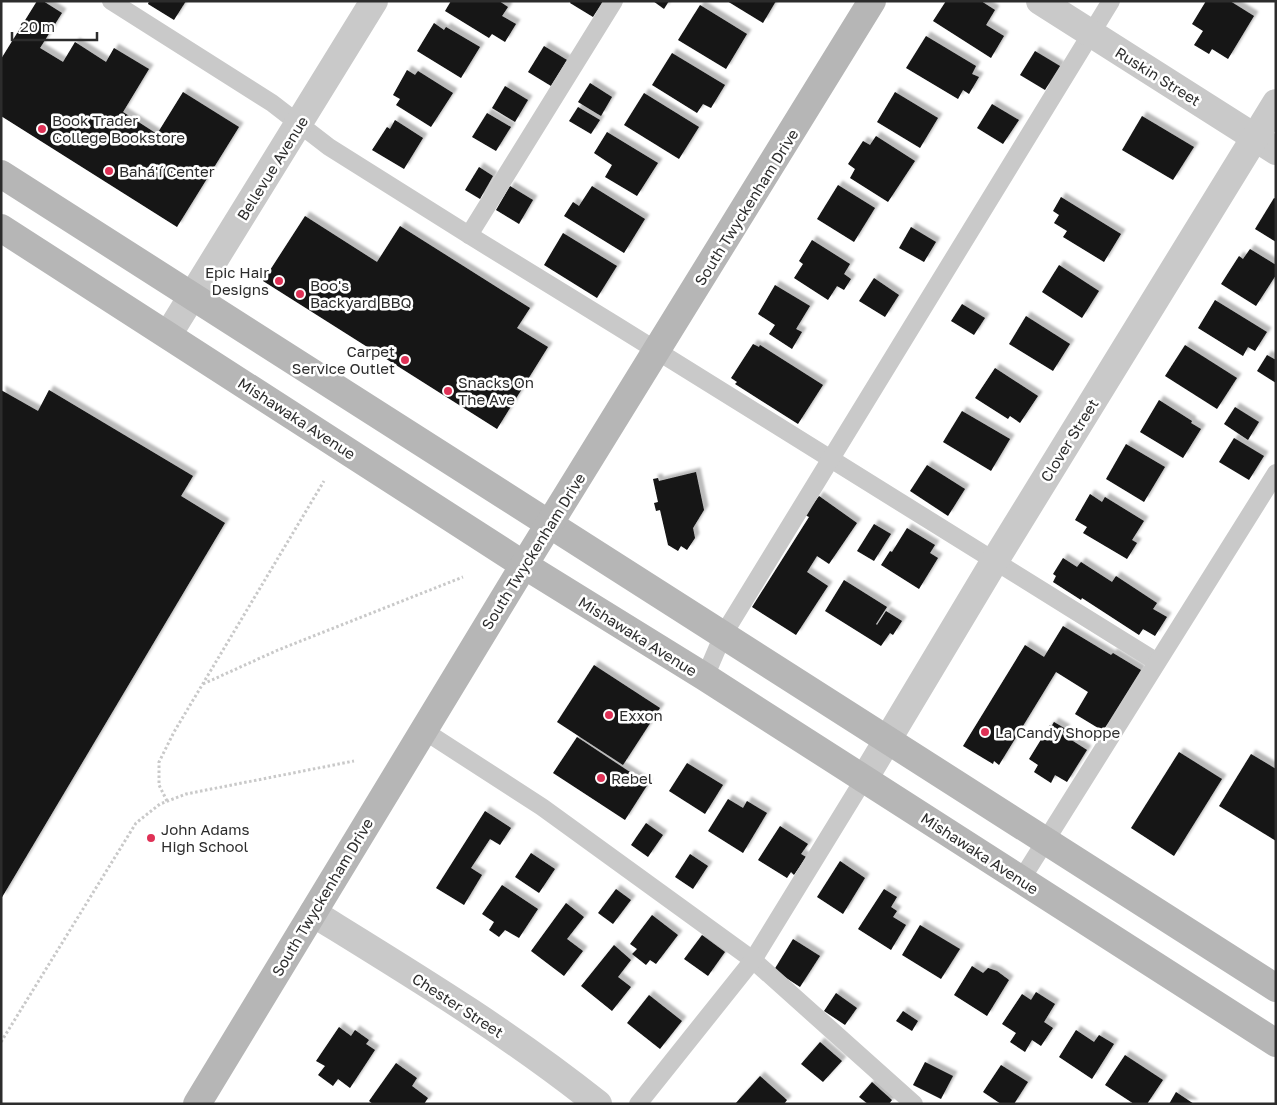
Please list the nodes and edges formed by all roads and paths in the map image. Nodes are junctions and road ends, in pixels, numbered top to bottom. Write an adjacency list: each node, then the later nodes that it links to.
1 (374, 1): 9 (street, Bellevue Avenue)
2 (614, 1): 13 (lane)
3 (872, 1): 16 (main road, South Twyckenham Drive)
4 (1040, 1): 7 (street, Ruskin Street)
5 (1111, 1): 7 (lane)
6 (119, 3): 9 (lane)
7 (1092, 34): 10 (street, Ruskin Street); 17 (lane)
8 (1276, 103): 10 (street, Clover Street)
9 (299, 124): 13 (lane); 14 (street, Bellevue Avenue)
10 (1265, 144): 21 (street, Clover Street)
11 (1, 174): 14 (main road)
12 (1, 228): 15 (main road, Mishawaka Avenue)
13 (469, 235): 16 (lane)
14 (193, 296): 15 (street, Bellevue Avenue); 20 (main road)
15 (168, 334): 22 (main road, Mishawaka Avenue)
16 (657, 352): 17 (lane); 20 (main road, South Twyckenham Drive)
17 (831, 459): 21 (lane); 24 (lane)
18 (1276, 473): 25 (lane)
19 (324, 481): 27 (path)
20 (549, 524): 22 (main road, South Twyckenham Drive); 24 (main road)
21 (994, 562): 25 (lane); 29 (street, Clover Street)
22 (524, 565): 26 (main road, Mishawaka Avenue); 28 (main road, South Twyckenham Drive)
23 (463, 577): 27 (path)
24 (723, 635): 26 (lane); 29 (main road)
25 (1157, 662): 33 (lane)
26 (705, 677): 31 (main road, Mishawaka Avenue)
27 (202, 684): 32 (path)
28 (423, 730): 35 (main road, South Twyckenham Drive); 36 (lane)
29 (888, 740): 31 (street, Clover Street); 33 (main road)
30 (354, 761): 32 (path)
31 (864, 779): 34 (main road, Mishawaka Avenue); 36 (lane)
32 (167, 801): 38 (path)
33 (1045, 841): 34 (lane); 37 (main road)
34 (1021, 880): 39 (main road, Mishawaka Avenue)
35 (313, 913): 40 (main road, South Twyckenham Drive); 41 (street, Chester Street)
36 (753, 960): 42 (lane); 43 (lane)
37 (1276, 988)
38 (1, 1042)
39 (1276, 1043)
40 (196, 1104)
41 (598, 1104)
42 (638, 1104)
43 (914, 1104)

